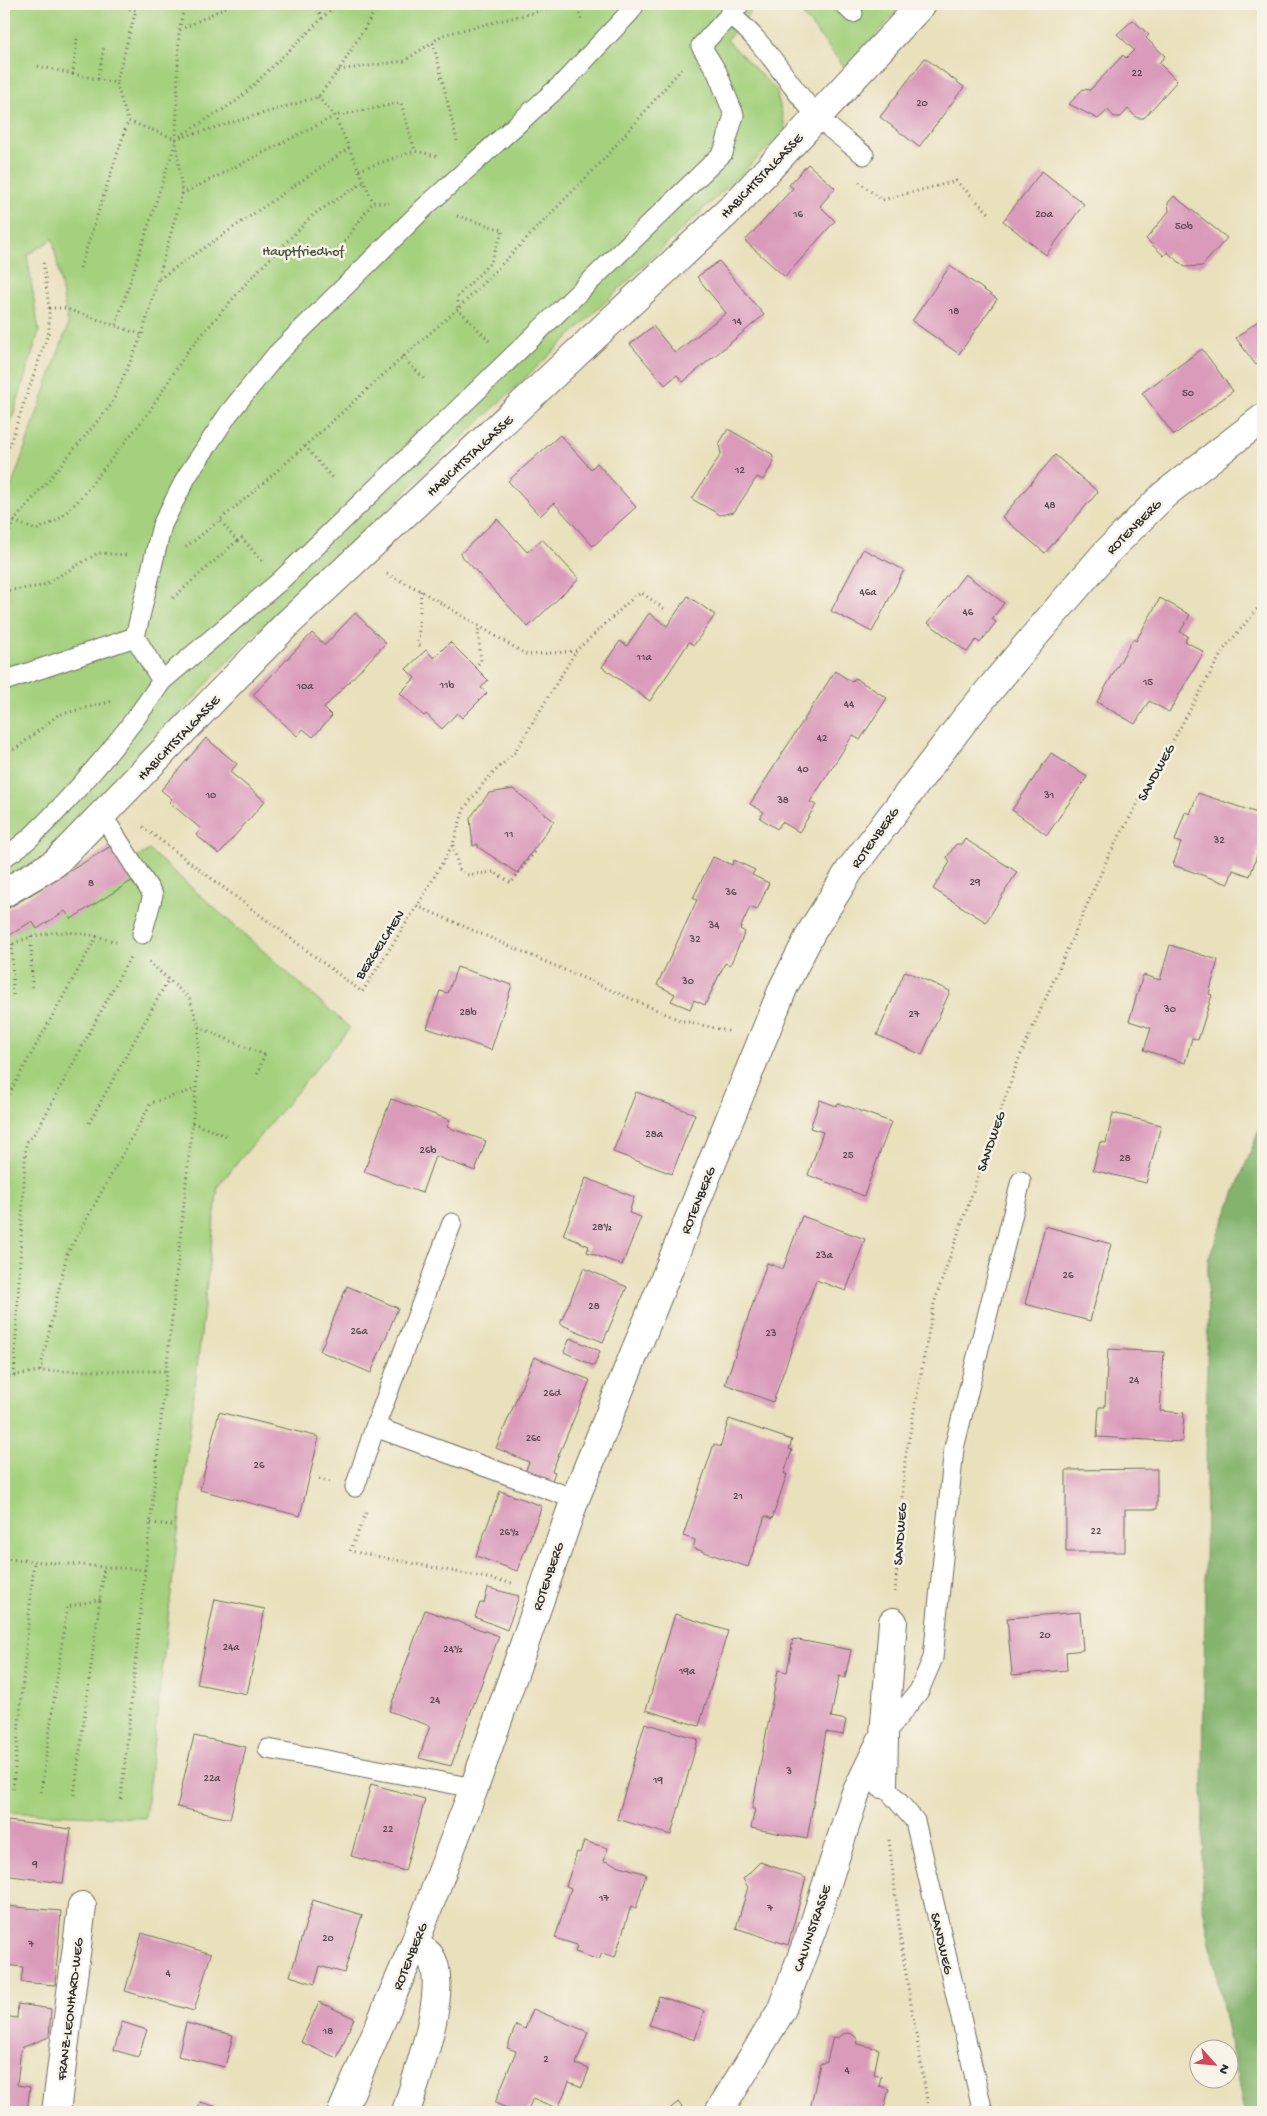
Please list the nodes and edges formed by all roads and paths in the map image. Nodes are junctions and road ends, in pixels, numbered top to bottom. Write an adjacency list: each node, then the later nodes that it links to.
1 (110, 4): 21 (path)
2 (185, 4): 12 (path)
3 (232, 4): 12 (path)
4 (315, 4): 11 (path)
5 (337, 4): 11 (path)
6 (379, 4): 18 (path)
7 (569, 4): 14 (path)
8 (635, 4): 31 (lane)
9 (922, 4): 24 (street, HABICHTSTALGASSE)
10 (734, 9): 16 (lane); 24 (lane)
11 (322, 18): 26 (path)
12 (179, 30): 26 (path)
13 (77, 39): 19 (path)
14 (433, 42): 18 (path); 31 (path)
15 (104, 46): 20 (path)
16 (701, 46): 40 (path); 44 (lane)
17 (38, 66): 19 (path)
18 (339, 70): 22 (path)
19 (73, 74): 20 (path)
20 (98, 79): 21 (path)
21 (116, 83): 25 (path)
22 (318, 97): 23 (path); 26 (path)
23 (335, 116): 27 (path); 28 (path); 33 (path)
24 (817, 116): 29 (lane); 54 (street, HABICHTSTALGASSE)
25 (128, 121): 26 (path); 37 (path)
26 (176, 139): 33 (path); 41 (path)
27 (349, 148): 30 (path); 38 (path)
28 (415, 151): 30 (path); 31 (path)
29 (864, 155): 35 (path)
30 (359, 170): 32 (path)
31 (465, 171): 34 (lane)
32 (364, 182): 34 (path); 51 (path)
33 (182, 194): 38 (path)
34 (425, 207): 40 (path); 55 (lane)
35 (990, 216)
36 (43, 261): 39 (path)
37 (80, 268)
38 (158, 280): 42 (path)
39 (49, 308): 41 (path); 48 (path)
40 (458, 309): 43 (path); 44 (path)
41 (116, 325): 42 (path)
42 (142, 335): 51 (path)
43 (402, 356): 45 (path); 47 (path)
44 (509, 361): 56 (lane)
45 (424, 379)
46 (1263, 418): 106 (street, ROTENBERG)
47 (305, 446): 49 (path); 50 (path)
48 (4, 461)
49 (333, 480)
50 (220, 520): 52 (path); 55 (path)
51 (14, 521): 53 (path)
52 (237, 541): 56 (path); 60 (path)
53 (4, 545)
54 (357, 560): 58 (path); 71 (street, HABICHTSTALGASSE)
55 (150, 574): 57 (path); 60 (lane)
56 (279, 582): 68 (lane)
57 (4, 591)
58 (421, 591): 62 (path); 64 (path)
59 (1263, 602): 115 (path, SANDWEG)
60 (143, 604): 63 (lane)
61 (666, 610): 65 (path)
62 (480, 626): 65 (path); 66 (path)
63 (135, 637): 67 (lane); 68 (lane)
64 (422, 648)
65 (576, 651): 72 (path)
66 (478, 664)
67 (4, 681)
68 (162, 681): 69 (lane)
69 (149, 701): 70 (path); 74 (lane)
70 (4, 753)
71 (107, 809): 75 (street, HABICHTSTALGASSE); 76 (path, BERGELCHEN); 79 (lane)
72 (453, 844): 73 (path); 76 (path)
73 (536, 850)
74 (4, 857)
75 (4, 893)
76 (417, 906): 88 (path, BERGELCHEN)
77 (31, 936): 78 (path); 80 (path); 85 (path)
78 (97, 936): 81 (path); 91 (path)
79 (138, 942): 100 (path)
80 (12, 944): 82 (path); 86 (path)
81 (125, 945)
82 (4, 948)
83 (141, 955): 84 (path)
84 (168, 980): 87 (path); 92 (path)
85 (32, 991)
86 (13, 997)
87 (199, 1027): 89 (path); 90 (path)
88 (732, 1032)
89 (257, 1076)
90 (196, 1089): 93 (path); 97 (path)
91 (4, 1103)
92 (89, 1123)
93 (192, 1123): 94 (path); 98 (path)
94 (227, 1136)
95 (1021, 1182): 116 (lane)
96 (452, 1223): 102 (lane)
97 (40, 1371): 98 (path); 100 (path)
98 (166, 1371): 107 (path)
99 (4, 1376): 100 (path)
100 (14, 1376)
101 (4, 1408): 103 (path)
102 (375, 1427): 105 (lane); 106 (lane)
103 (4, 1460)
104 (319, 1479): 105 (path)
105 (355, 1487): 113 (path)
106 (575, 1500): 113 (street, ROTENBERG)
107 (151, 1523): 108 (path); 112 (path)
108 (172, 1524)
109 (4, 1559): 110 (path)
110 (34, 1562): 111 (path); 120 (path)
111 (104, 1568): 112 (path); 114 (path)
112 (146, 1570): 123 (path)
113 (542, 1589): 119 (street, ROTENBERG)
114 (101, 1599): 121 (path); 122 (path)
115 (893, 1622): 116 (street, SANDWEG)
116 (884, 1735): 118 (street, SANDWEG); 130 (street, CALVINSTRASSE)
117 (268, 1749): 119 (lane)
118 (883, 1784): 132 (lane, SANDWEG)
119 (474, 1788): 126 (street, ROTENBERG)
120 (12, 1789)
121 (41, 1792)
122 (74, 1795)
123 (121, 1799)
124 (888, 1833): 131 (path)
125 (82, 1906): 127 (street, FRANZ-LEONHARD-WEG)
126 (414, 1945): 128 (street, ROTENBERG); 129 (street)
127 (56, 2112)
128 (342, 2112)
129 (406, 2112)
130 (719, 2112)
131 (929, 2112)
132 (983, 2112)

